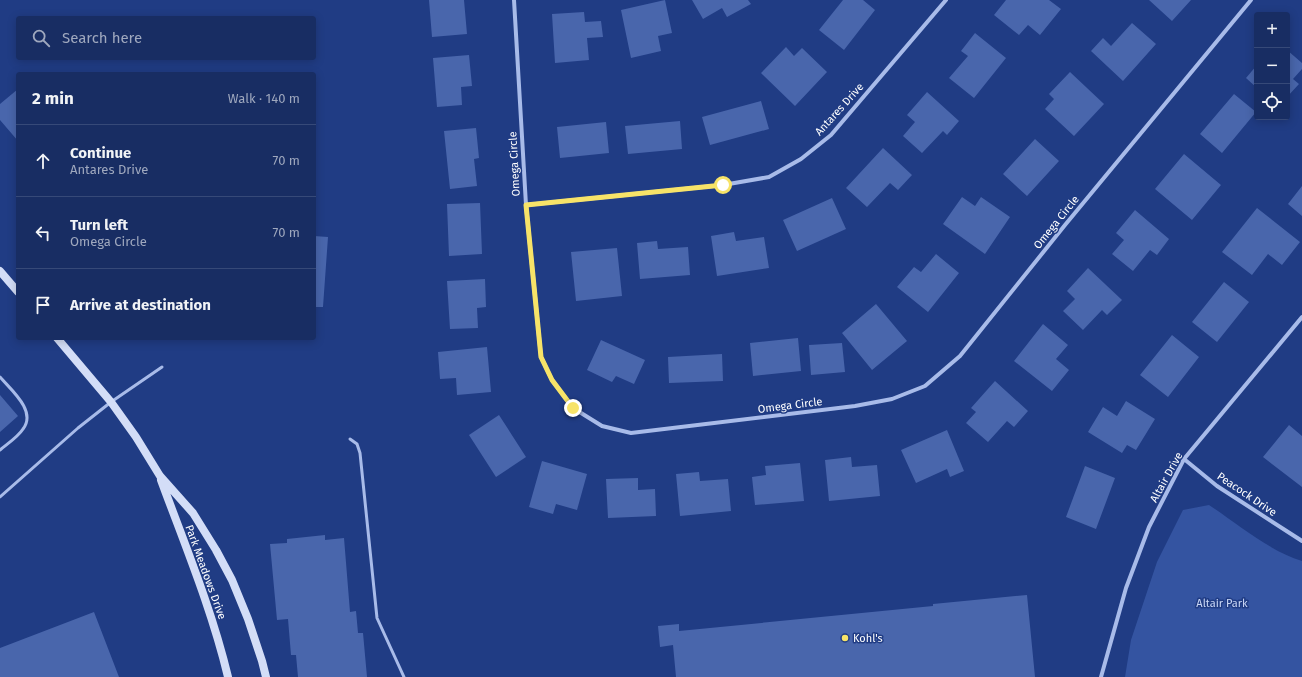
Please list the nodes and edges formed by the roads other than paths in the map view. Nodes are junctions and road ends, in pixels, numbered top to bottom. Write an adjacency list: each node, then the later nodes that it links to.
1 (514, 0): 4 (street, Omega Circle)
2 (946, 0): 4 (street, Antares Drive)
3 (1251, 0): 4 (street, Omega Circle)
4 (526, 205)
5 (0, 271): 6 (main road)
6 (16, 290)
7 (1302, 317): 14 (street, Altair Drive)
8 (59, 340): 11 (main road, Park Meadows Drive)
9 (162, 367): 11 (lane)
10 (0, 377): 13 (lane)
11 (111, 402): 15 (main road, Park Meadows Drive); 16 (lane)
12 (350, 439): 20 (lane)
13 (0, 450)
14 (1184, 459): 17 (street, Peacock Drive); 21 (street, Altair Drive)
15 (160, 476): 18 (main road, Park Meadows Drive); 19 (main road, Park Meadows Drive)
16 (0, 497)
17 (1302, 541)
18 (228, 677)
19 (266, 677)
20 (404, 677)
21 (1101, 677)

